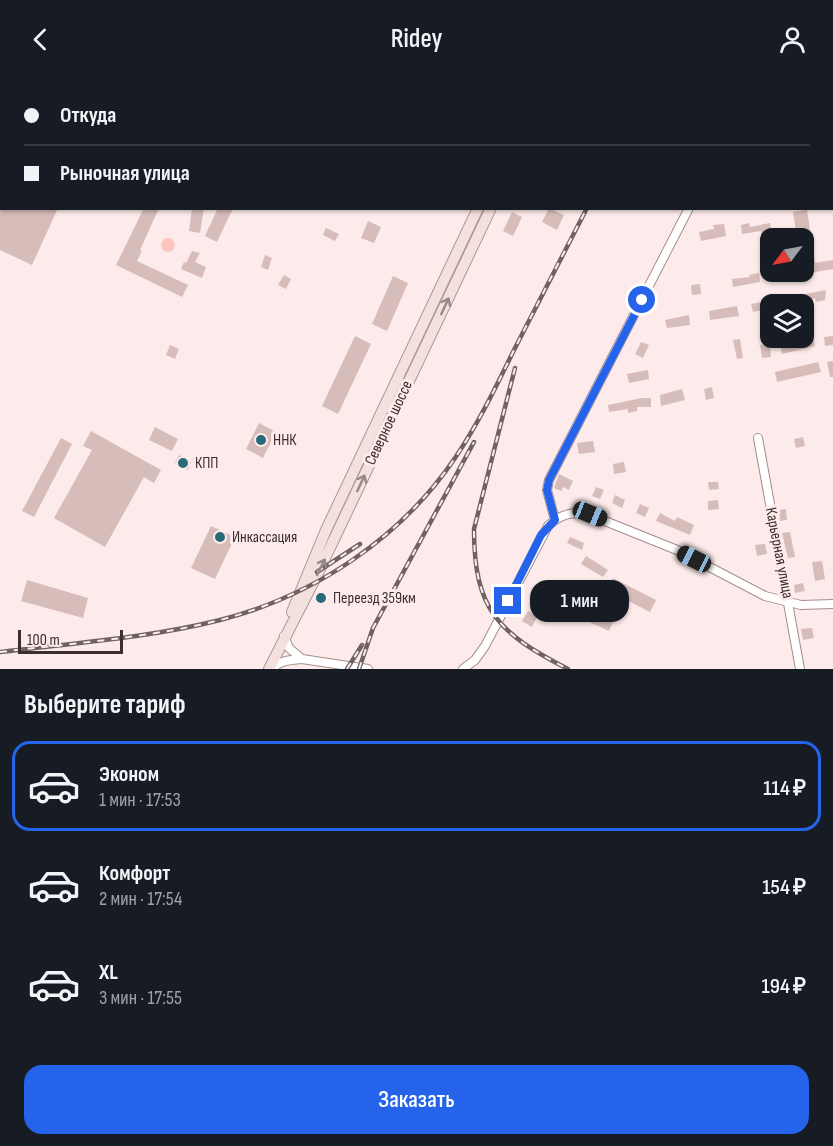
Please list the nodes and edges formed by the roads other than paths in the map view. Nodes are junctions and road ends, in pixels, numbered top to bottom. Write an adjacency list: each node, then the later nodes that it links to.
1 (477, 210): 8 (main road, Северное шоссе)
2 (490, 210): 8 (main road, Северное шоссе, one-way to 2)
3 (688, 210): 5 (street)
4 (758, 438): 6 (street, Карьерная улица)
5 (555, 520): 6 (street); 12 (street)
6 (788, 603): 7 (street); 13 (street, Карьерная улица)
7 (833, 604)
8 (284, 636): 9 (street); 10 (main road, Северное шоссе)
9 (302, 659): 10 (street); 11 (street)
10 (270, 669)
11 (368, 669)
12 (463, 669)
13 (800, 669)

